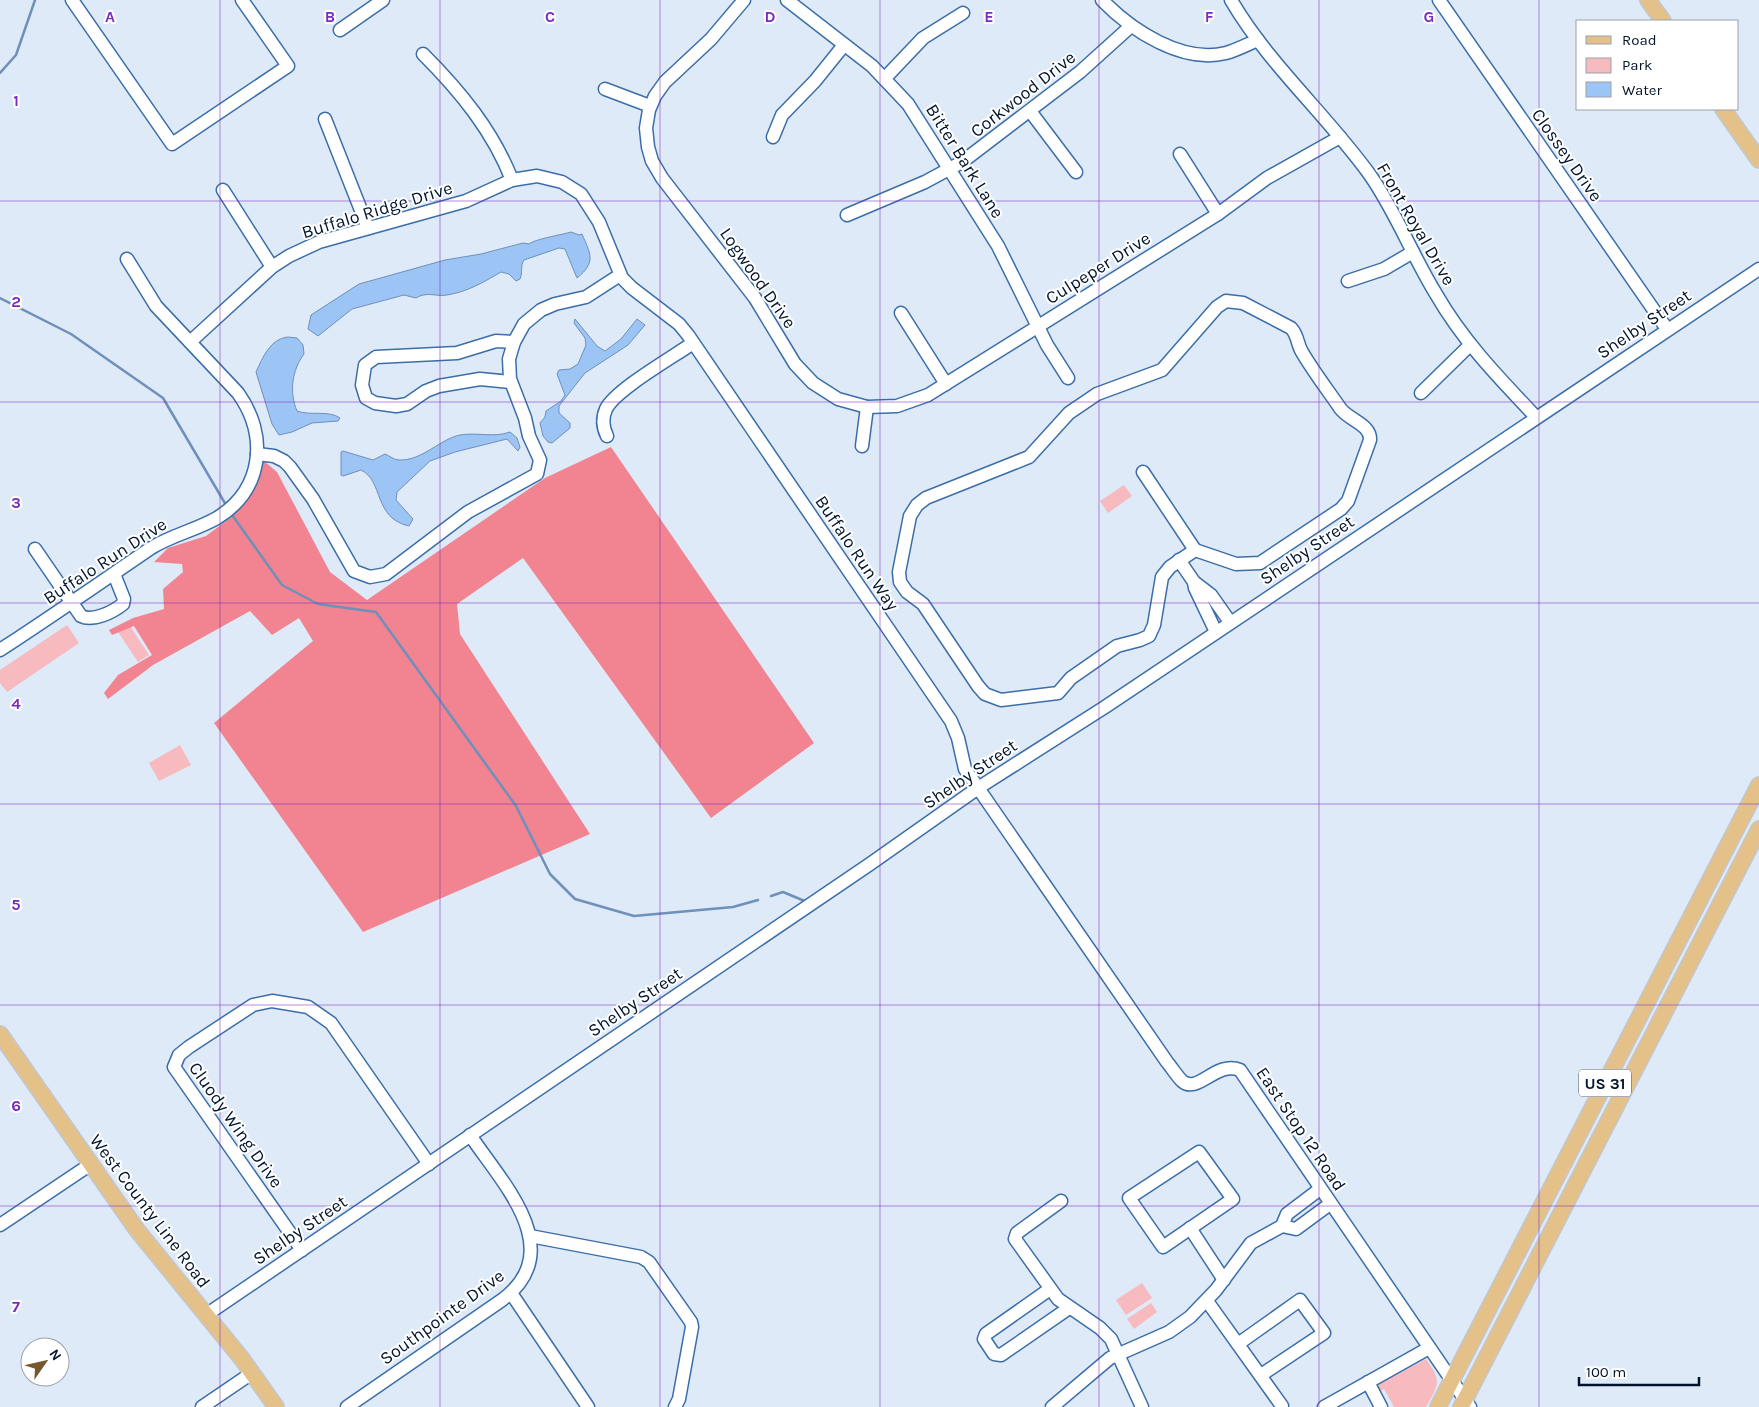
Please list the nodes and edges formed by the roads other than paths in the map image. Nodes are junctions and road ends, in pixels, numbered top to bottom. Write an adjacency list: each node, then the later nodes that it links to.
1 (72, 0): 2 (street)
2 (242, 0)
3 (383, 0): 13 (street)
4 (744, 0): 19 (street)
5 (787, 0): 15 (street, Bitter Bark Lane)
6 (1102, 0): 12 (street)
7 (1231, 0): 14 (street, Front Royal Drive)
8 (1438, 0): 42 (street, Clossey Drive)
9 (1648, 0): 11 (main road)
10 (963, 13): 17 (street)
11 (1662, 20)
12 (1131, 26): 14 (street); 21 (street, Corkwood Drive)
13 (340, 30)
14 (1258, 40): 24 (street, Front Royal Drive)
15 (844, 45): 17 (street, Bitter Bark Lane); 23 (street)
16 (423, 54): 29 (street)
17 (885, 78): 27 (street, Bitter Bark Lane)
18 (605, 89): 19 (street)
19 (650, 106): 51 (street, Logwood Drive)
20 (1724, 110): 26 (main road)
21 (1030, 112): 27 (street, Corkwood Drive); 28 (street)
22 (326, 120): 33 (street)
23 (773, 136)
24 (1340, 137): 31 (street, Culpeper Drive); 34 (street, Front Royal Drive)
25 (1180, 154): 31 (street)
26 (1759, 160)
27 (950, 170): 32 (street, Corkwood Drive); 41 (street, Bitter Bark Lane)
28 (1076, 172)
29 (512, 180): 33 (street, Buffalo Ridge Drive); 38 (street, Buffalo Ridge Drive)
30 (223, 190): 36 (street)
31 (1218, 214): 41 (street, Culpeper Drive)
32 (847, 215)
33 (368, 228): 36 (street, Buffalo Ridge Drive)
34 (1413, 252): 39 (street); 46 (street, Front Royal Drive)
35 (128, 259): 43 (street, Buffalo Run Drive)
36 (272, 267): 43 (street, Buffalo Ridge Drive)
37 (1759, 269): 42 (street, Shelby Street)
38 (620, 275): 44 (street); 45 (street, Buffalo Run Way)
39 (1348, 281)
40 (901, 313): 49 (street)
41 (1038, 326): 47 (street, Bitter Bark Lane); 49 (street, Culpeper Drive)
42 (1667, 329): 52 (street, Shelby Street)
43 (190, 342): 55 (street, Buffalo Run Drive)
44 (514, 342): 48 (street); 48 (street)
45 (693, 343): 53 (street); 67 (street, Buffalo Run Way)
46 (1470, 345): 50 (street); 52 (street, Front Royal Drive)
47 (1068, 378)
48 (511, 382): 55 (street)
49 (946, 384): 51 (street, Culpeper Drive)
50 (1421, 393)
51 (867, 407): 54 (street)
52 (1536, 417): 63 (street, Shelby Street)
53 (607, 436)
54 (862, 446)
55 (257, 454): 60 (street, Buffalo Run Drive)
56 (1143, 472): 58 (street)
57 (35, 549): 62 (street)
58 (1195, 550): 59 (street); 59 (street)
59 (1179, 560): 61 (street)
60 (114, 574): 62 (street, Buffalo Run Drive); 62 (street)
61 (1194, 582): 63 (street); 64 (street)
62 (71, 603): 65 (street, Buffalo Run Drive)
63 (1230, 622): 64 (street, Shelby Street)
64 (1216, 632): 67 (street, Shelby Street)
65 (0, 650)
66 (1759, 785): 92 (main road, US 31)
67 (978, 788): 70 (street, Shelby Street); 73 (street, East Stop 12 Road)
68 (1759, 829): 94 (main road, US 31)
69 (0, 1034): 71 (main road, West County Line Road)
70 (470, 1135): 72 (street, Shelby Street); 79 (street, Southpointe Drive)
71 (91, 1164): 76 (street); 86 (main road, West County Line Road)
72 (429, 1164): 80 (street, Shelby Street); 80 (street, Cluody Wing Drive)
73 (1320, 1189): 75 (street, East Stop 12 Road); 77 (street)
74 (1060, 1201): 82 (street)
75 (1330, 1204): 77 (street); 88 (street, East Stop 12 Road)
76 (0, 1225)
77 (1282, 1226): 81 (street)
78 (1190, 1228): 78 (street); 81 (street)
79 (530, 1236): 83 (street, Southpointe Drive); 100 (street)
80 (302, 1250): 86 (street, Shelby Street)
81 (1224, 1280): 84 (street)
82 (1050, 1289): 85 (street); 85 (street)
83 (511, 1293): 98 (street, Southpointe Drive); 99 (street)
84 (1208, 1301): 87 (street); 89 (street)
85 (1069, 1308): 89 (street)
86 (206, 1315): 90 (main road, West County Line Road)
87 (1238, 1344): 91 (street); 91 (street)
88 (1429, 1348): 92 (street, East Stop 12 Road); 93 (street)
89 (1117, 1354): 101 (street); 102 (street)
90 (252, 1373): 96 (street); 97 (main road, West County Line Road)
91 (1261, 1375): 95 (street)
92 (1451, 1381): 94 (street, East Stop 12 Road); 105 (main road, US 31)
93 (1368, 1382): 103 (street); 104 (street)
94 (1465, 1405)
95 (1282, 1406)
96 (202, 1407)
97 (276, 1407)
98 (347, 1407)
99 (588, 1407)
100 (675, 1407)
101 (1052, 1407)
102 (1142, 1407)
103 (1324, 1407)
104 (1381, 1407)
105 (1438, 1407)

